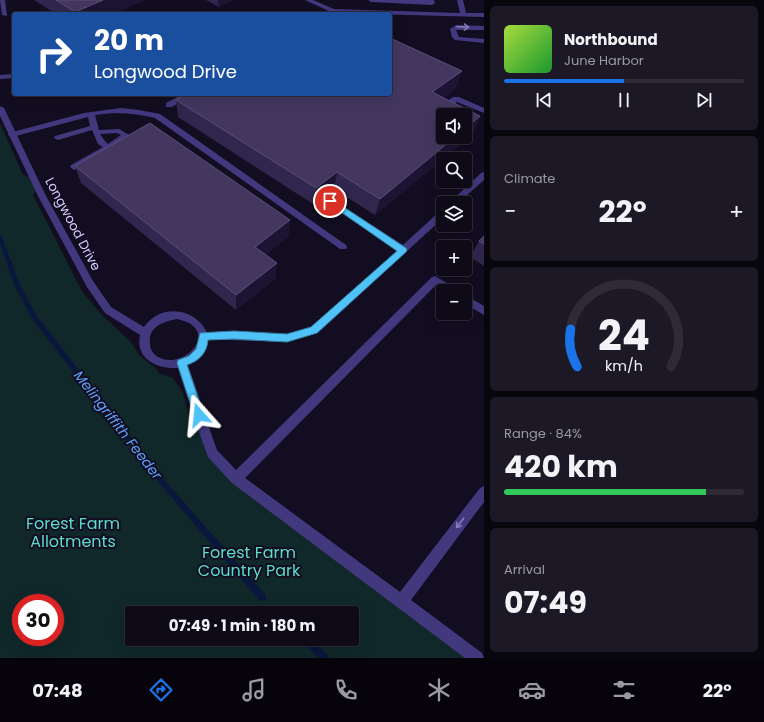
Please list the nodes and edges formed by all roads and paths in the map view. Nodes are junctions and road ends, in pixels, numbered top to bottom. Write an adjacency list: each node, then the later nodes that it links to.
1 (2, 0): 10 (street)
2 (308, 0): 7 (street)
3 (372, 0): 6 (street)
4 (431, 0): 6 (street)
5 (460, 0): 9 (street)
6 (402, 1)
7 (376, 12)
8 (392, 12): 9 (street)
9 (463, 14): 11 (street)
10 (5, 15)
11 (484, 15)
12 (484, 28): 13 (street, one-way to 12)
13 (484, 41)
14 (12, 76): 15 (street)
15 (0, 77)
16 (185, 96): 17 (street)
17 (169, 105)
18 (0, 108): 23 (street, Longwood Drive)
19 (443, 108): 20 (street)
20 (484, 111)
21 (92, 114): 22 (street); 23 (street); 31 (street)
22 (96, 129): 24 (street); 25 (street); 25 (street)
23 (12, 135): 36 (street, Longwood Drive)
24 (58, 138)
25 (109, 147): 26 (street)
26 (74, 167)
27 (484, 174): 28 (street)
28 (460, 196)
29 (330, 201): 32 (street)
30 (436, 219): 32 (street)
31 (343, 247)
32 (403, 250): 37 (street)
33 (441, 284): 39 (street)
34 (472, 303): 35 (street)
35 (484, 311)
36 (146, 333): 37 (street); 38 (street)
37 (204, 336): 38 (street)
38 (182, 363): 39 (street)
39 (236, 479): 41 (street)
40 (484, 492): 41 (street, one-way to 41)
41 (401, 602): 42 (street)
42 (477, 658)

